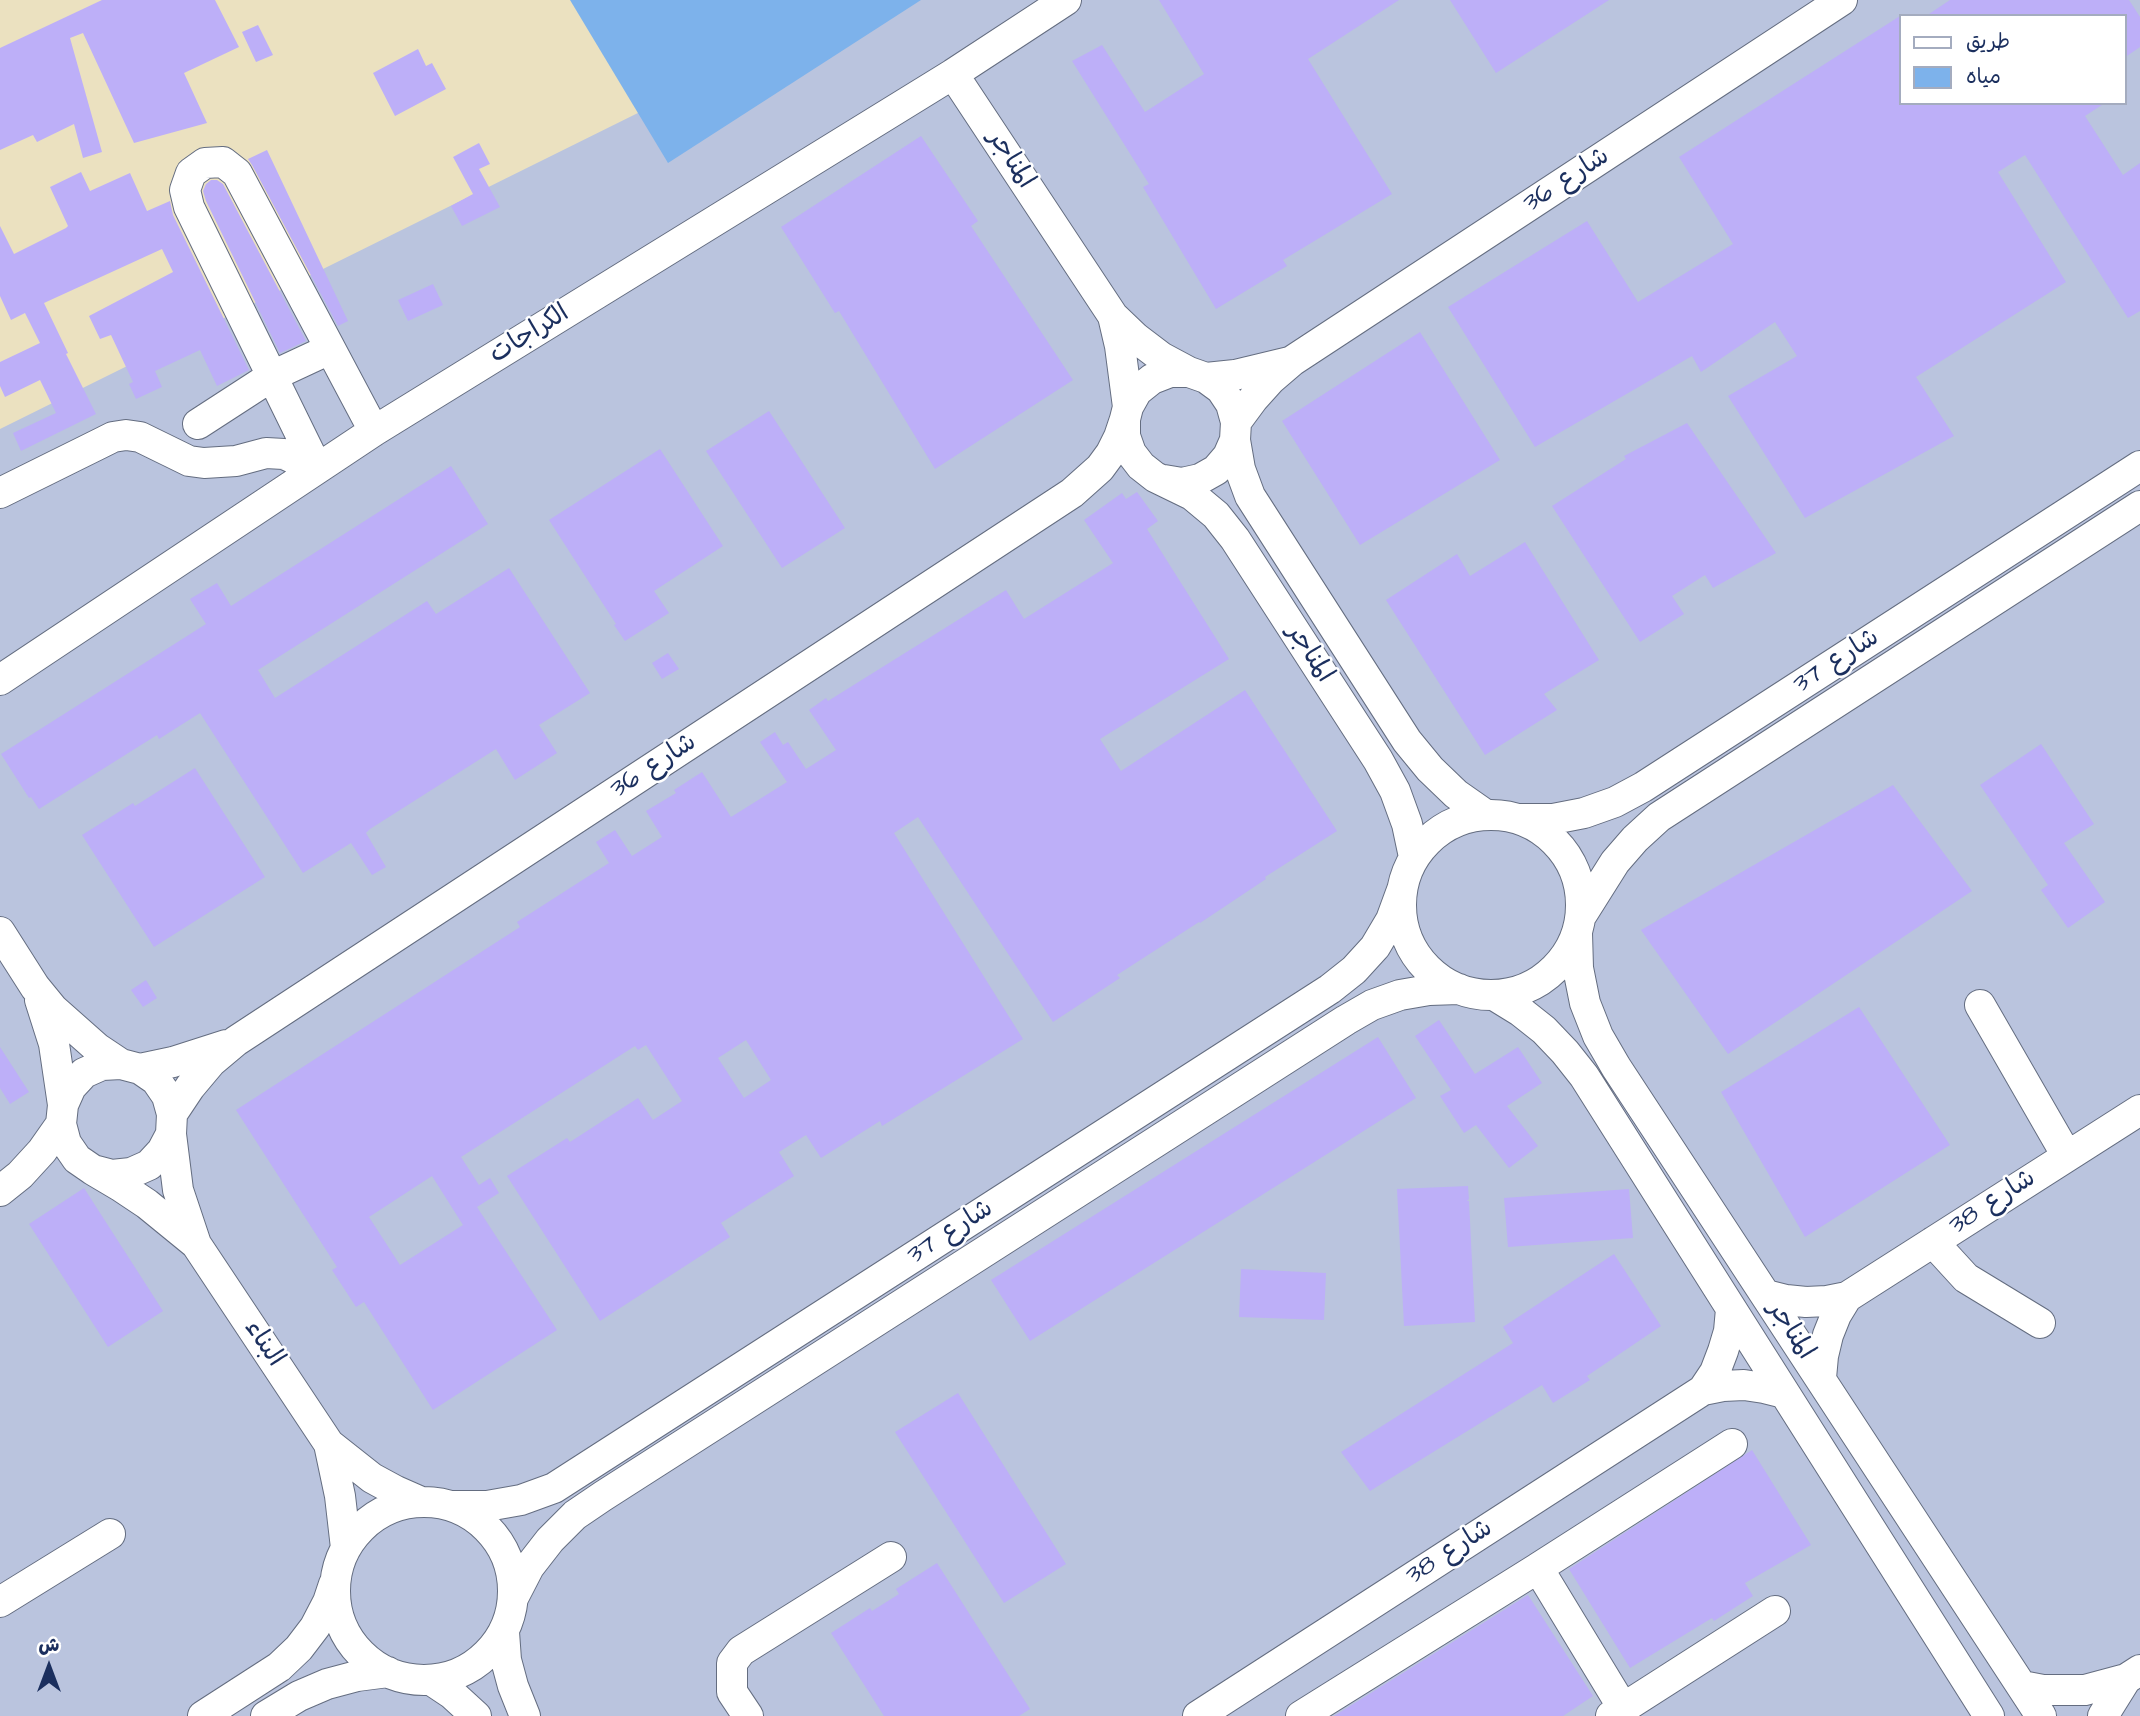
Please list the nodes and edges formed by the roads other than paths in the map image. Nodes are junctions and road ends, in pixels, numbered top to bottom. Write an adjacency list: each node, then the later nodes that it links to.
1 (1066, 0): 3 (street, الكراجات)
2 (1842, 0): 6 (street, شارع 36)
3 (953, 74): 4 (street, المناجر); 11 (street, الكراجات)
4 (1113, 316): 7 (street, المناجر); 9 (street, المناجر)
5 (330, 349): 8 (street); 8 (street); 11 (street)
6 (1292, 361): 7 (street, شارع 36); 12 (street, شارع 36)
7 (1198, 375): 9 (street); 12 (street)
8 (272, 376): 10 (street); 14 (street)
9 (1126, 413): 15 (street); 16 (street, شارع 36)
10 (198, 424)
11 (374, 431): 14 (street, الكراجات)
12 (1235, 431): 15 (street); 20 (street, المناجر)
13 (2140, 466): 21 (street, شارع 37)
14 (314, 470): 17 (street); 19 (street, الكراجات)
15 (1159, 478): 16 (street, شارع 36); 22 (street, المناجر)
16 (1072, 493): 30 (street, شارع 36)
17 (0, 494)
18 (2140, 506): 24 (street, شارع 37)
19 (0, 680)
20 (1486, 815): 21 (street); 22 (street)
21 (1521, 820): 24 (street)
22 (1414, 857): 23 (street)
23 (1402, 890): 27 (street); 50 (street, شارع 37)
24 (1579, 924): 28 (street); 40 (street, المناجر)
25 (0, 932): 26 (street)
26 (35, 987): 31 (street); 33 (street)
27 (1459, 989): 28 (street); 56 (street, شارع 37)
28 (1494, 995): 42 (street, المناجر)
29 (1980, 1005): 35 (street)
30 (236, 1041): 31 (street, شارع 36); 34 (street, شارع 36)
31 (131, 1066): 33 (street); 34 (street)
32 (2140, 1110): 35 (street, شارع 38)
33 (62, 1114): 36 (street); 37 (street)
34 (171, 1124): 36 (street); 39 (street, البناء)
35 (2067, 1156): 38 (street, شارع 38)
36 (93, 1170): 39 (street, البناء)
37 (0, 1191)
38 (1933, 1242): 41 (street, شارع 38); 43 (street)
39 (196, 1244): 47 (street, البناء)
40 (1766, 1295): 41 (street, شارع 38); 44 (street, المناجر)
41 (1847, 1297): 44 (street, شارع 38)
42 (1731, 1309): 45 (street, شارع 38); 46 (street, المناجر)
43 (2040, 1323)
44 (1821, 1378): 63 (street, المناجر)
45 (1703, 1390): 46 (street, شارع 38); 71 (street, شارع 38)
46 (1784, 1393): 65 (street, المناجر)
47 (329, 1444): 49 (street, البناء); 52 (street, البناء)
48 (1732, 1444): 54 (street)
49 (421, 1502): 50 (street); 52 (street)
50 (452, 1506): 56 (street)
51 (110, 1534): 57 (street)
52 (346, 1548): 55 (street)
53 (891, 1557): 70 (street)
54 (1538, 1568): 64 (street); 72 (street)
55 (336, 1577): 60 (street); 66 (street)
56 (513, 1598): 59 (street)
57 (0, 1602)
58 (1775, 1611): 64 (street)
59 (504, 1632): 62 (street); 69 (street)
60 (388, 1672): 62 (street); 67 (street)
61 (2133, 1675): 63 (street); 74 (street)
62 (431, 1680): 68 (street)
63 (2022, 1686): 73 (street, المناجر)
64 (1617, 1712)
65 (1987, 1715)
66 (203, 1716)
67 (266, 1716)
68 (476, 1716)
69 (525, 1716)
70 (748, 1716)
71 (1198, 1716)
72 (1301, 1716)
73 (2041, 1716)
74 (2103, 1716)

